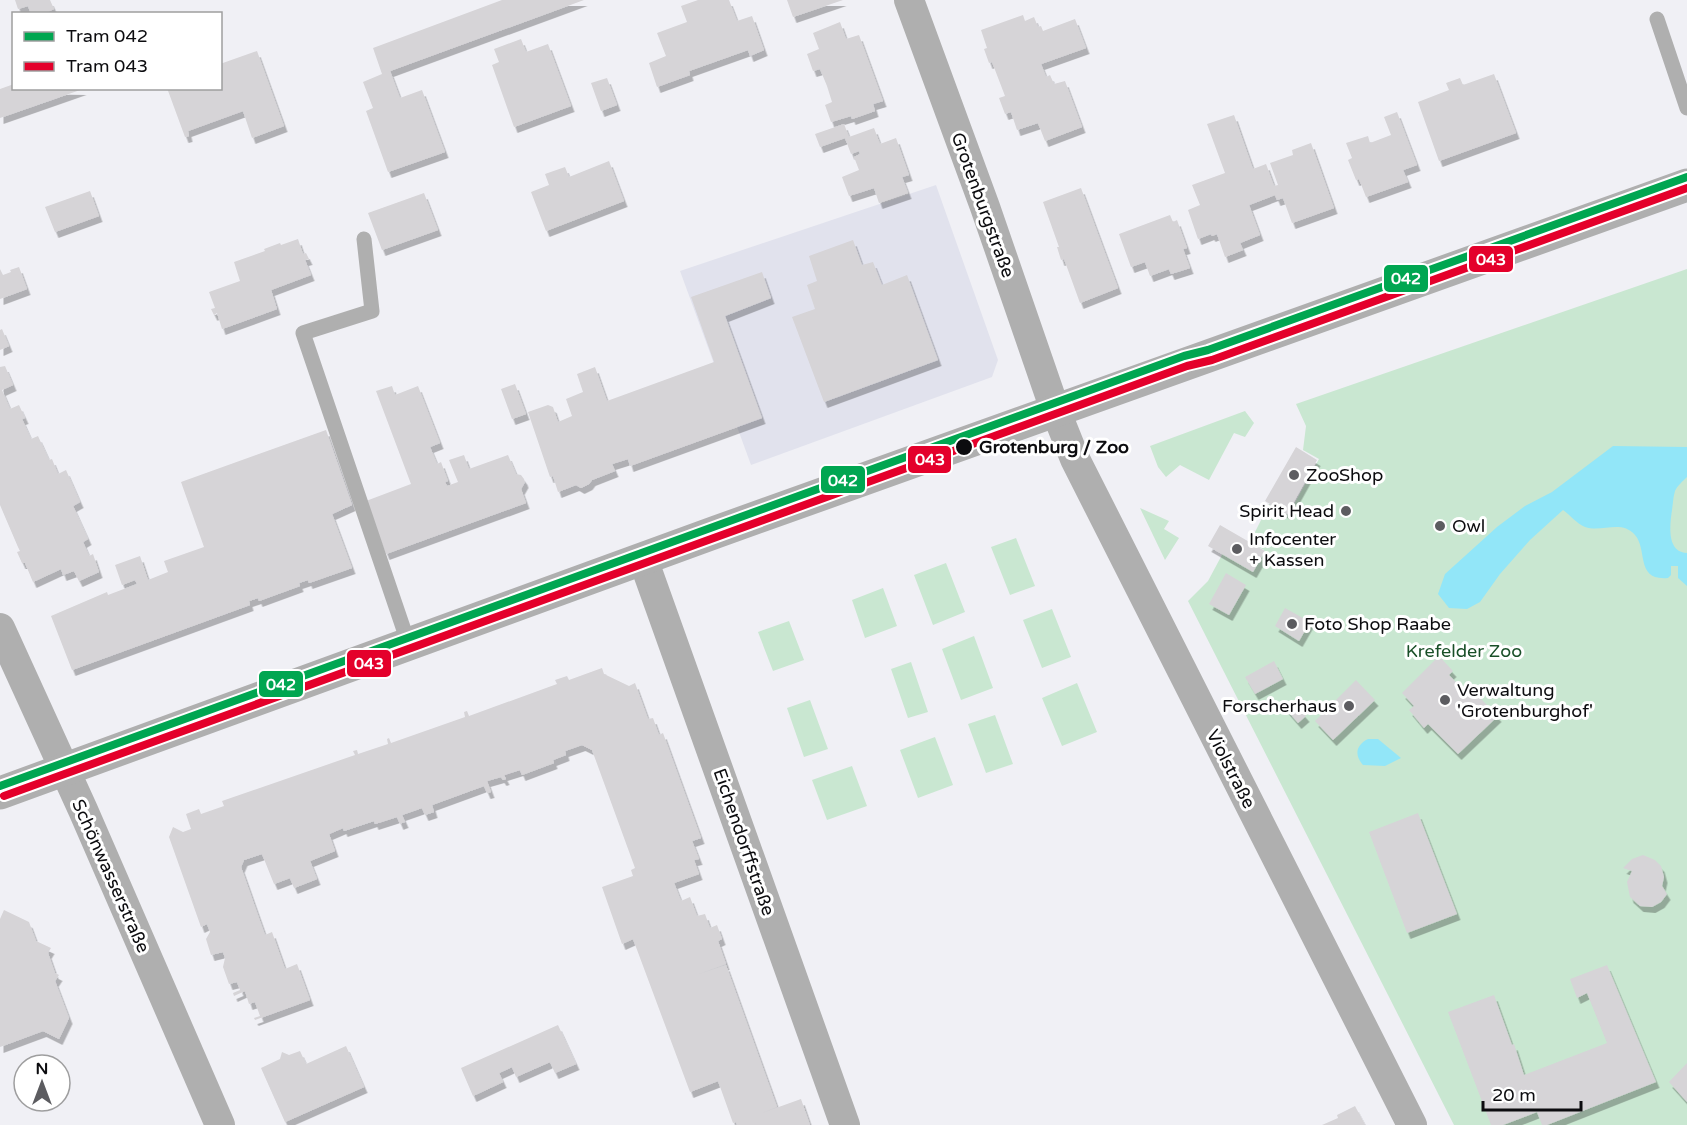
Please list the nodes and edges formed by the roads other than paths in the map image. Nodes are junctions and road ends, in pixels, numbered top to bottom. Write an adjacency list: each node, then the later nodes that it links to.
1 (909, 0): 6 (street, Grotenburgstraße)
2 (1657, 19): 3 (lane)
3 (1687, 108)
4 (1687, 185): 6 (main road)
5 (364, 239): 9 (lane)
6 (1056, 411): 7 (main road); 14 (street, Violstraße)
7 (642, 559): 9 (main road); 13 (street, Eichendorffstraße)
8 (0, 628): 10 (street, Schönwasserstraße)
9 (409, 645): 10 (main road)
10 (65, 770): 11 (main road); 12 (street, Schönwasserstraße)
11 (0, 793)
12 (220, 1125)
13 (845, 1125)
14 (1412, 1125)

